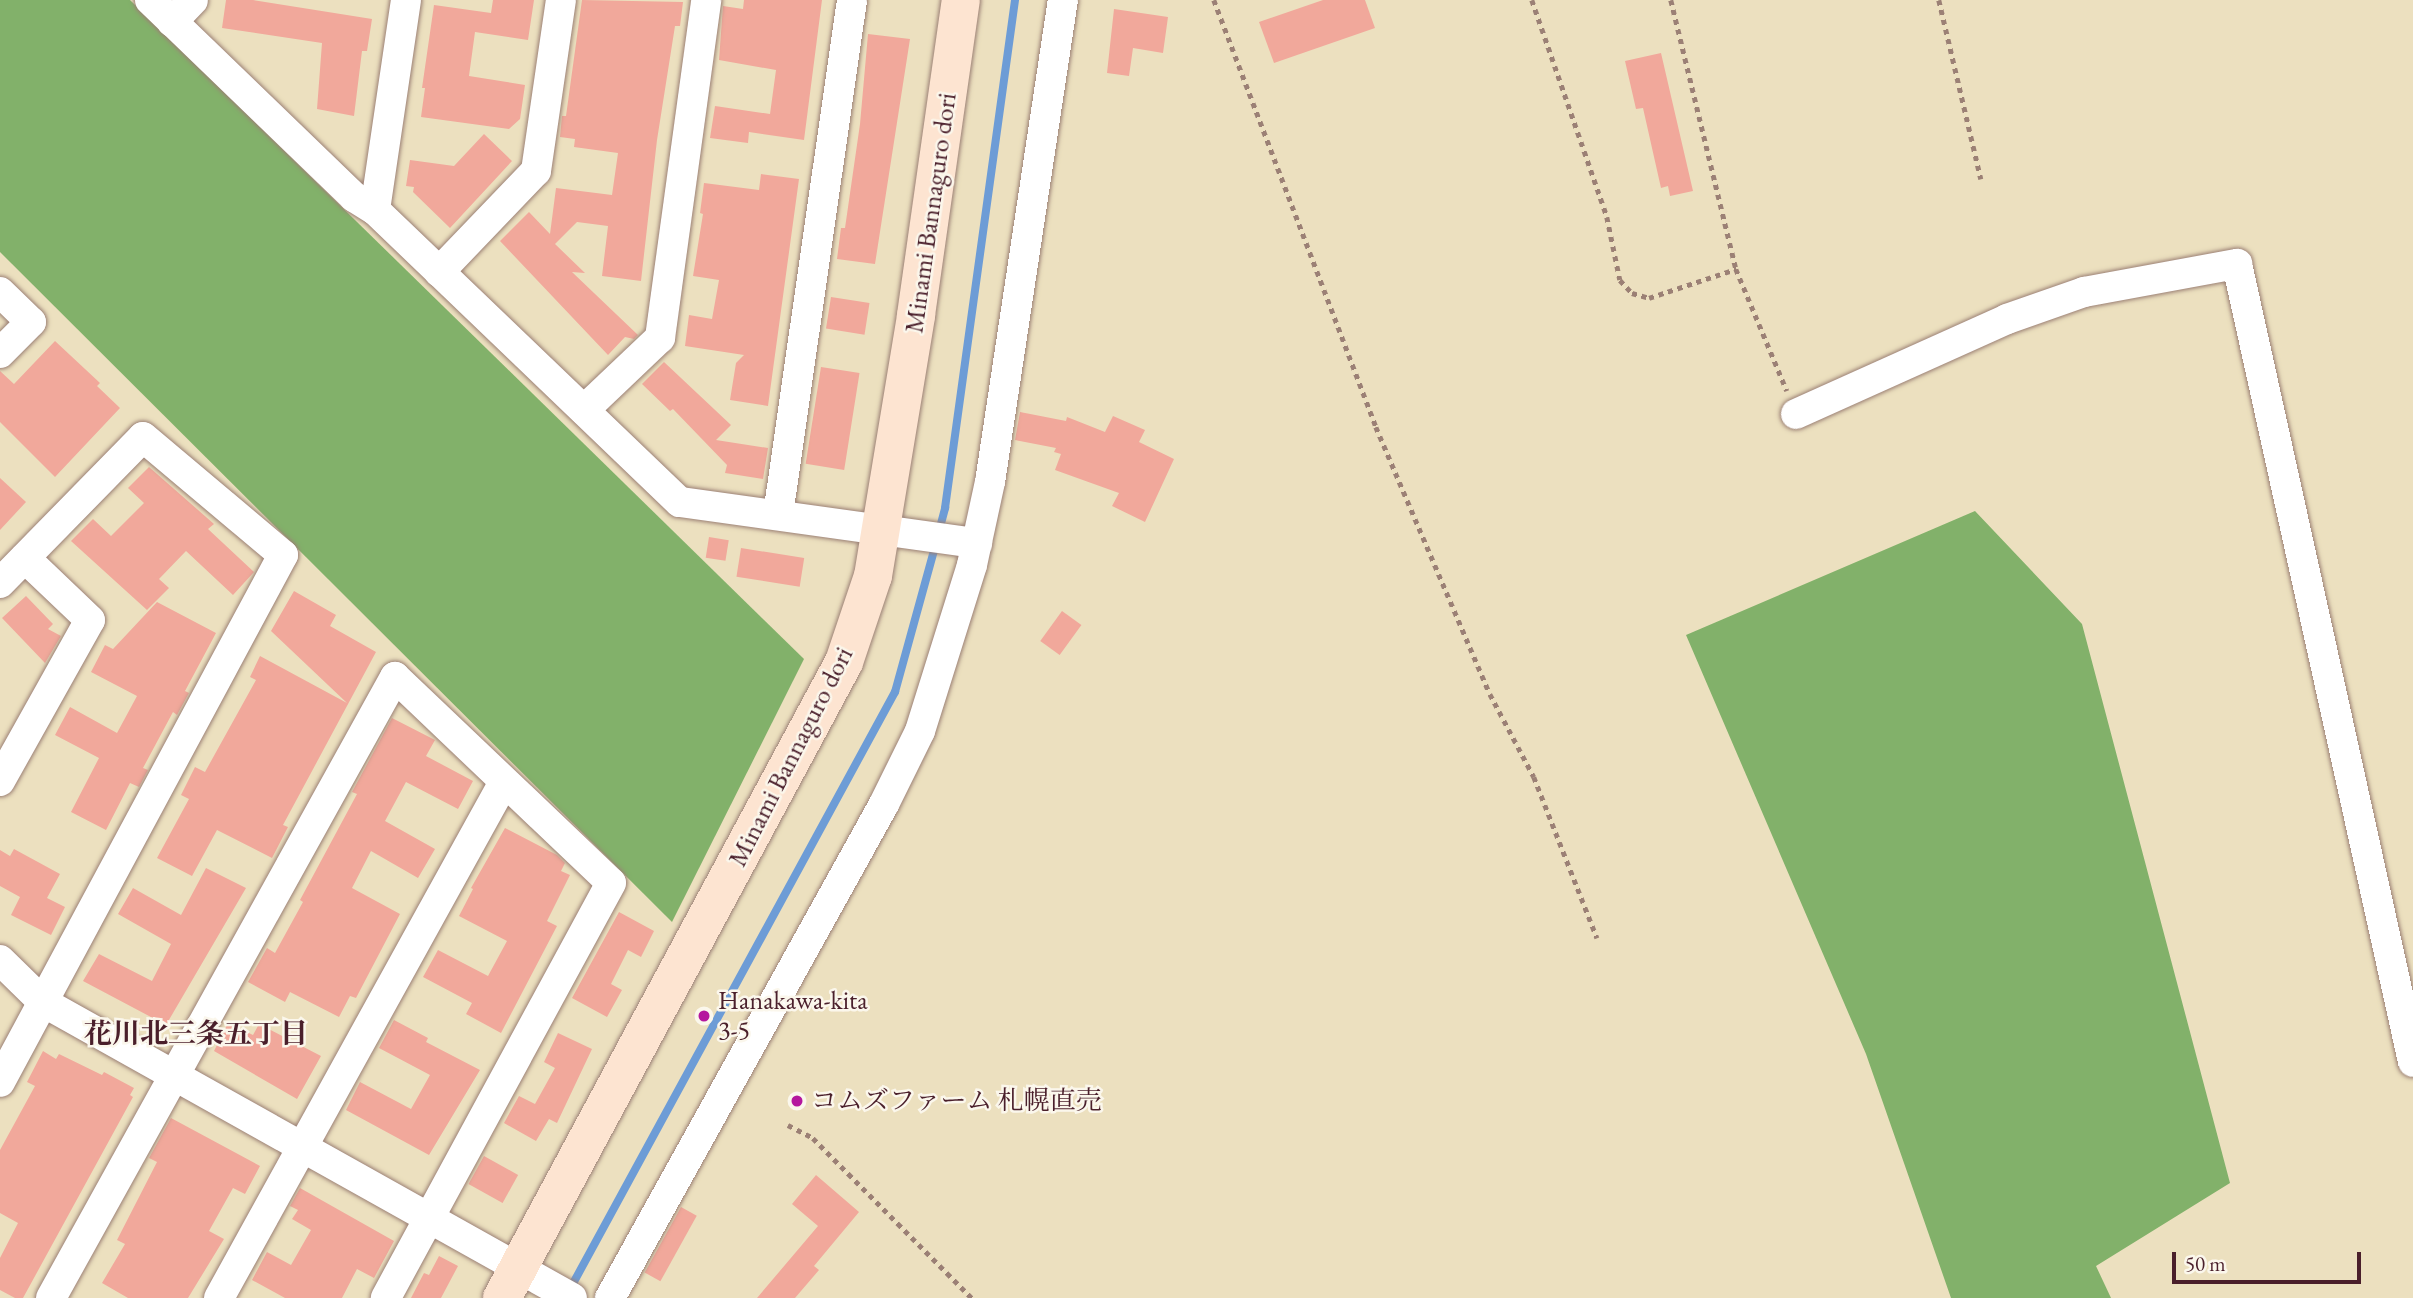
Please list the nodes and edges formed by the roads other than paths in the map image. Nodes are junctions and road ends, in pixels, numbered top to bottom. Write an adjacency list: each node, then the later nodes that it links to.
1 (150, 0): 9 (street)
2 (193, 0): 9 (street)
3 (406, 0): 10 (street)
4 (561, 0): 11 (street)
5 (706, 0): 14 (street)
6 (852, 0): 16 (street)
7 (961, 0): 17 (street, Minami Bannaguro dori)
8 (1063, 0): 18 (street)
9 (172, 22): 10 (street)
10 (375, 210): 11 (street)
11 (439, 272): 14 (street)
12 (0, 292): 13 (street)
13 (0, 353)
14 (584, 410): 16 (street)
15 (1797, 414): 25 (street)
16 (778, 515): 17 (street)
17 (899, 532): 18 (street); 30 (street, Minami Bannaguro dori)
18 (965, 541): 34 (street)
19 (25, 558): 20 (street); 21 (street); 24 (street)
20 (0, 583)
21 (0, 781)
22 (504, 782): 26 (street); 28 (street); 29 (street)
23 (0, 960): 24 (street)
24 (43, 1002): 26 (street); 27 (street)
25 (2413, 1062)
26 (173, 1074): 28 (street); 31 (street)
27 (0, 1082)
28 (302, 1146): 29 (street); 32 (street)
29 (430, 1218): 30 (street); 33 (street)
30 (535, 1287)
31 (51, 1298)
32 (219, 1298)
33 (386, 1298)
34 (610, 1298)

